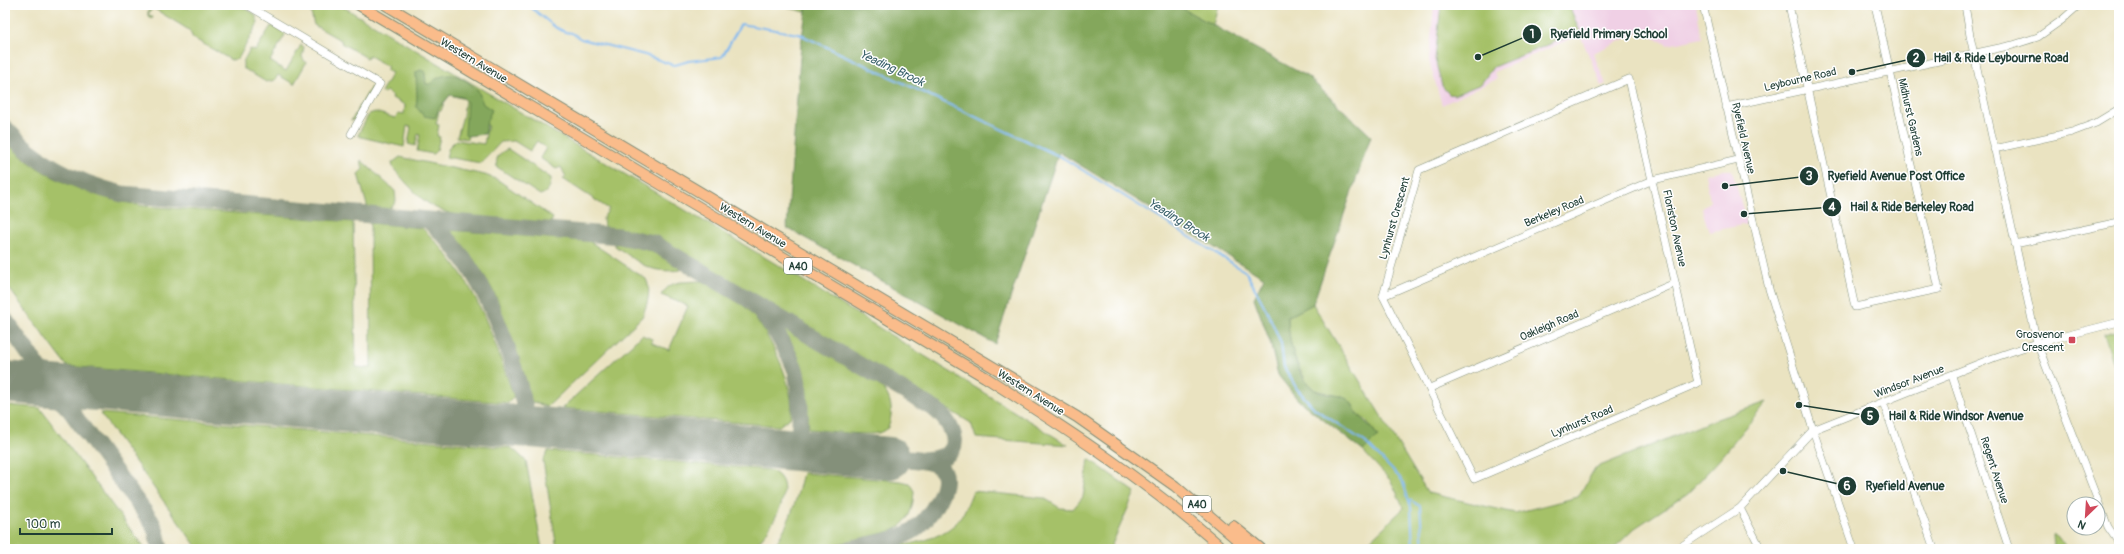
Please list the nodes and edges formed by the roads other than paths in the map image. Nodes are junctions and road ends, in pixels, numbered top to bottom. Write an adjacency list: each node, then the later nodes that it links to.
1 (247, 5): 15 (street)
2 (359, 5): 33 (highway, Western Avenue / A40)
3 (386, 5): 30 (highway, Western Avenue / A40)
4 (1703, 5): 13 (street, Ryefield Avenue)
5 (1789, 5): 12 (street)
6 (1875, 5): 10 (street)
7 (1965, 5): 9 (street)
8 (2079, 5): 9 (street, Leybourne Road)
9 (1973, 53): 10 (street, Leybourne Road); 16 (street)
10 (1889, 70): 12 (street, Leybourne Road); 12 (street, Midhurst Gardens)
11 (1629, 79): 18 (street, Floriston Avenue); 22 (street, Lynhurst Crescent)
12 (1807, 89): 13 (street, Leybourne Road)
13 (1726, 107): 17 (street, Ryefield Avenue)
14 (2119, 109): 16 (street)
15 (351, 134)
16 (1994, 149): 20 (street)
17 (1738, 160): 18 (street, Berkeley Road); 29 (street, Ryefield Avenue)
18 (1653, 180): 21 (street, Floriston Avenue); 22 (street, Berkeley Road)
19 (2119, 222): 20 (street)
20 (2015, 244): 24 (street)
21 (1676, 283): 26 (street, Floriston Avenue); 27 (street, Oakleigh Road)
22 (1383, 296): 27 (street)
23 (2119, 322): 24 (street, Windsor Avenue)
24 (2037, 343): 25 (street, Windsor Avenue); 32 (street)
25 (1952, 376): 28 (street, Windsor Avenue); 40 (street, Regent Avenue)
26 (1698, 383): 27 (street, Lynhurst Road)
27 (1430, 388)
28 (1883, 402): 29 (street, Windsor Avenue); 39 (street)
29 (1813, 430): 31 (street, Windsor Avenue); 38 (street, Ryefield Avenue)
30 (1143, 463): 34 (highway, Western Avenue / A40); 35 (highway)
31 (1740, 508): 36 (street, Windsor Avenue); 37 (street)
32 (2119, 543)
33 (1223, 549)
34 (1248, 549)
35 (1261, 549)
36 (1677, 549)
37 (1761, 549)
38 (1854, 549)
39 (1934, 549)
40 (2009, 549)

